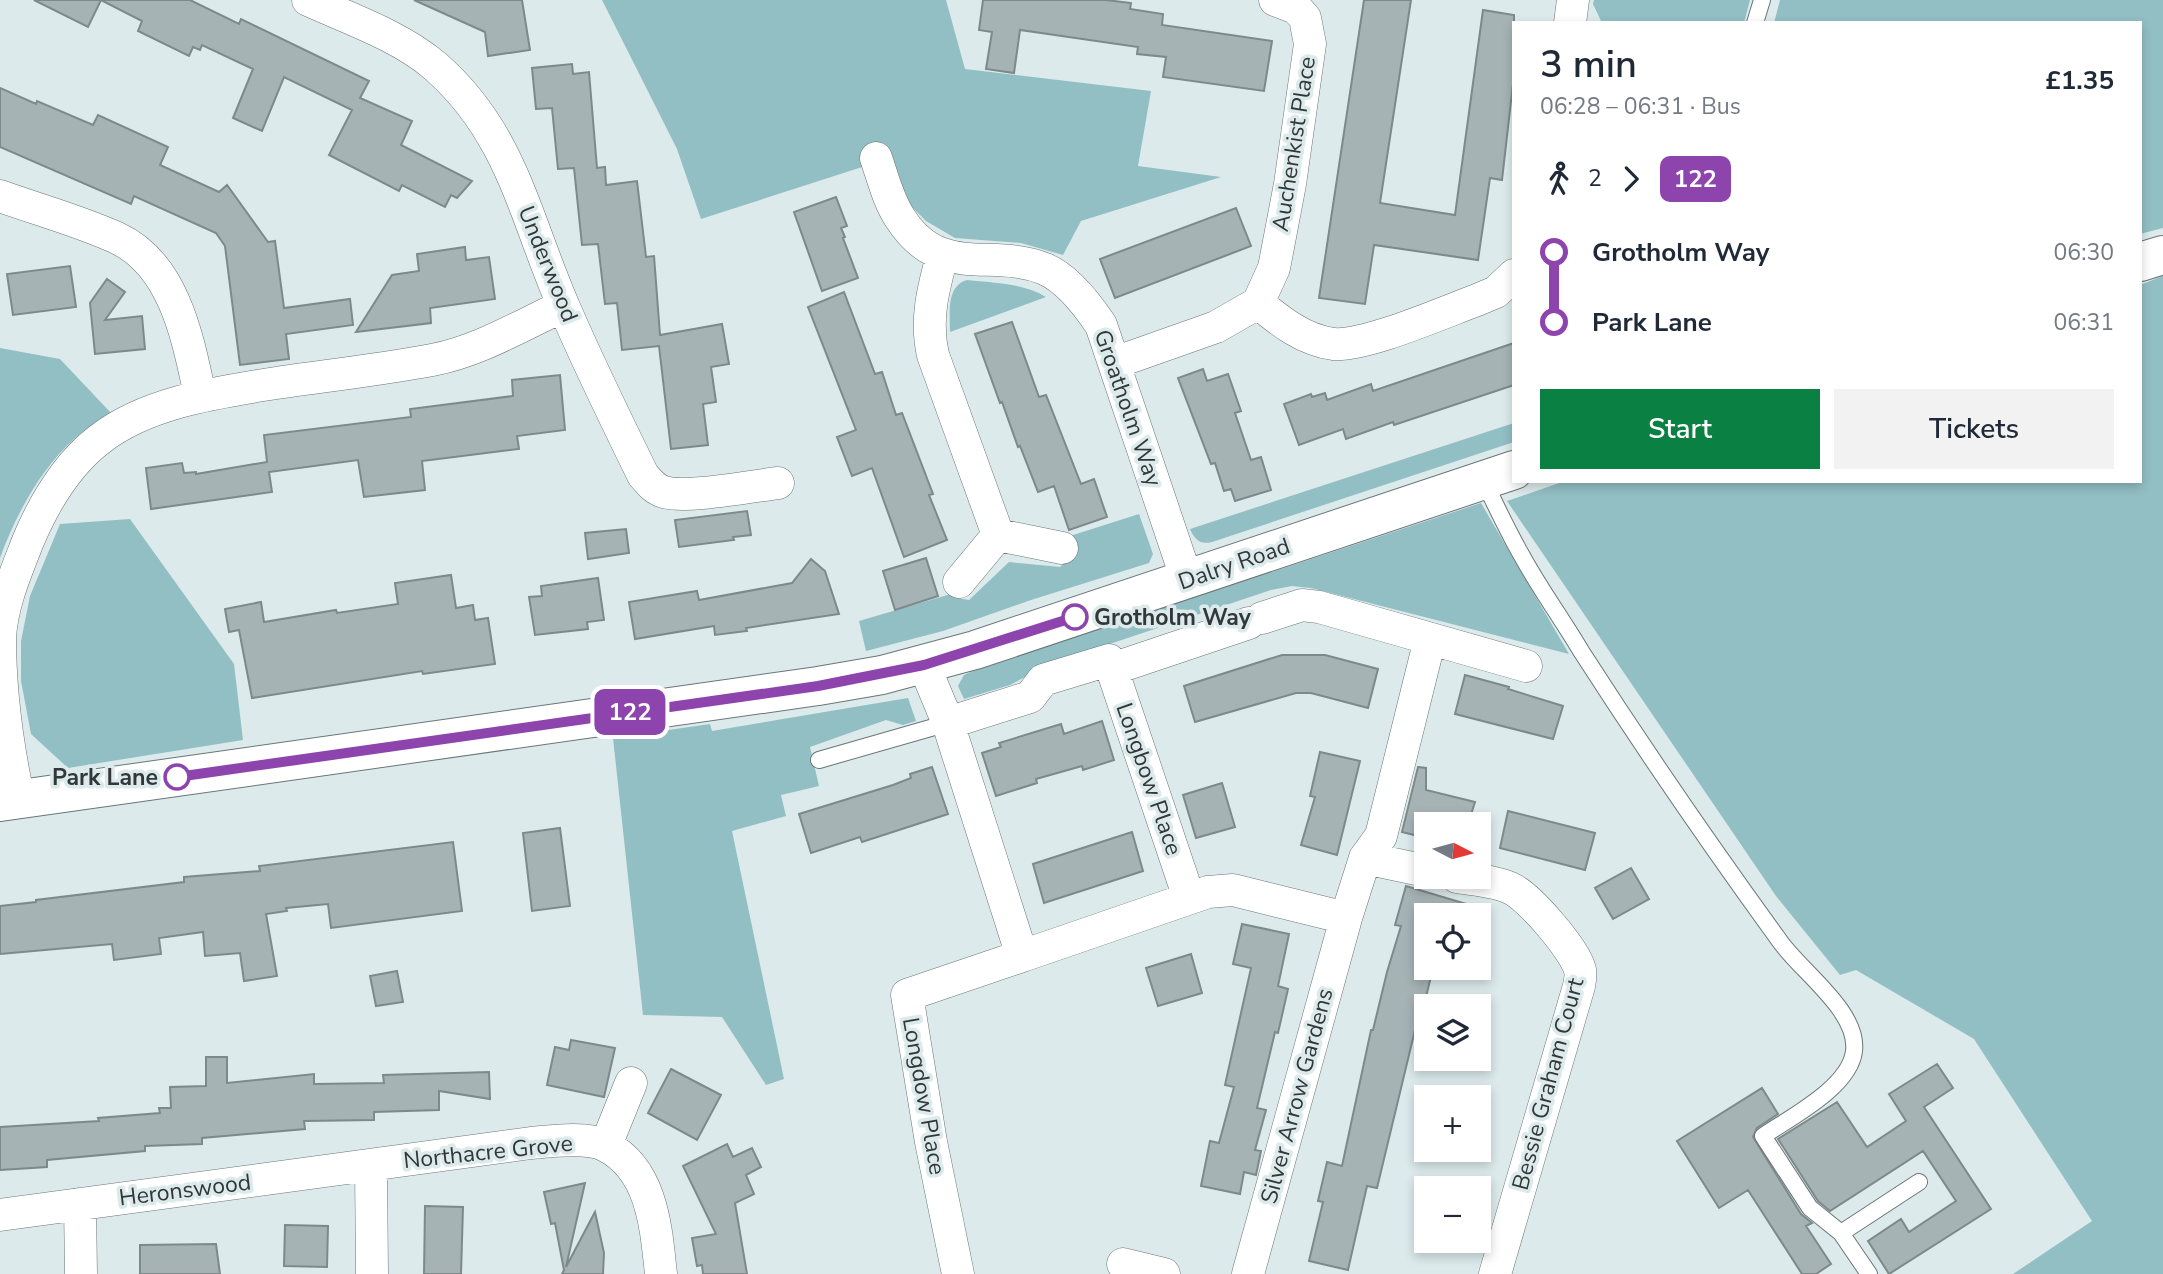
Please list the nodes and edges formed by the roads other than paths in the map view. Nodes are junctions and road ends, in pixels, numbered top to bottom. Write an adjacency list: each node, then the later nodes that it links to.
1 (308, 0): 14 (street, Underwood)
2 (1573, 0): 5 (street)
3 (1762, 0): 6 (lane)
4 (1292, 3): 13 (street, Auchenkist Place)
5 (1570, 21)
6 (1756, 21)
7 (876, 158): 10 (street)
8 (0, 196): 16 (street)
9 (2163, 255): 11 (highway)
10 (942, 256): 15 (street, Groatholm Way); 19 (street)
11 (2142, 261)
12 (1512, 277): 13 (street)
13 (1258, 303): 15 (street)
14 (563, 306): 16 (street); 18 (street, Underwood)
15 (1114, 363): 21 (street, Groatholm Way)
16 (200, 395): 29 (street)
17 (1499, 475): 21 (highway, Dalry Road); 42 (lane)
18 (778, 483)
19 (998, 535): 20 (street); 22 (street)
20 (1062, 548)
21 (1187, 580): 25 (highway, Dalry Road)
22 (960, 582)
23 (1430, 639): 24 (street); 26 (street); 30 (street, Silver Arrow Gardens)
24 (1110, 664): 27 (street); 33 (street, Longbow Place)
25 (924, 665): 27 (street); 29 (highway, Dalry Road)
26 (1526, 666)
27 (948, 723): 28 (lane); 35 (street)
28 (819, 760)
29 (10, 801)
30 (1365, 858): 31 (street); 34 (street, Silver Arrow Gardens)
31 (1414, 868)
32 (1491, 884): 50 (street, Bessie Graham Court)
33 (1189, 898): 34 (street); 35 (street)
34 (1346, 918): 49 (street, Silver Arrow Gardens)
35 (1022, 956): 47 (street, Longdow Place)
36 (631, 1083): 37 (street, Northacre Grove)
37 (606, 1145): 38 (street, Northacre Grove); 46 (street, Northacre Grove)
38 (371, 1166): 40 (street, Heronswood); 45 (street)
39 (1919, 1181): 42 (lane)
40 (80, 1204): 41 (street, Heronswood); 44 (street)
41 (0, 1215)
42 (1840, 1234): 51 (lane)
43 (1123, 1264): 48 (street)
44 (81, 1274)
45 (372, 1274)
46 (661, 1274)
47 (958, 1274)
48 (1164, 1274)
49 (1248, 1274)
50 (1495, 1274)
51 (1869, 1274)

